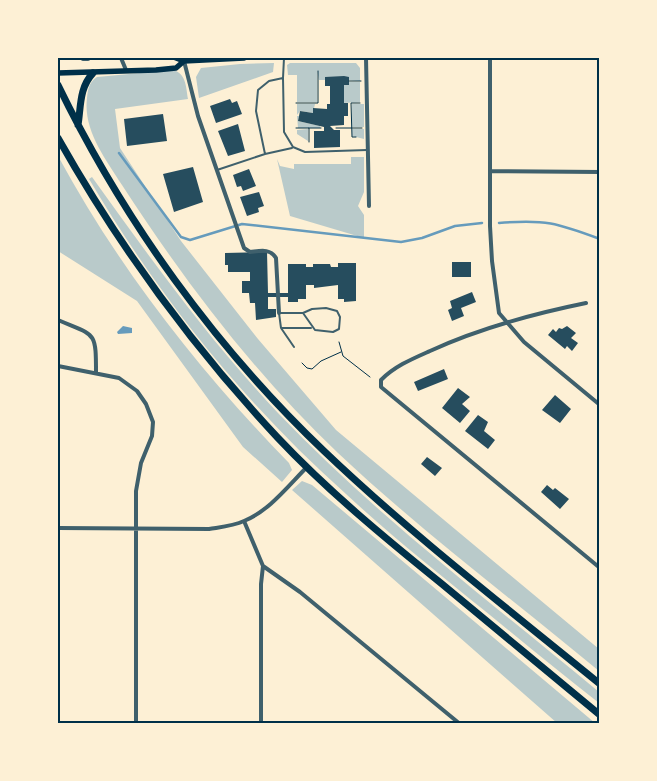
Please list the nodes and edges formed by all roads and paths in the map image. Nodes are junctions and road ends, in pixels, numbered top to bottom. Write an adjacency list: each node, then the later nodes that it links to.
1 (122, 58): 8 (street)
2 (176, 58): 7 (main road)
3 (244, 58): 7 (main road)
4 (284, 58): 12 (lane)
5 (366, 58): 29 (street)
6 (490, 58): 32 (street)
7 (184, 61): 8 (main road); 31 (street)
8 (126, 70): 11 (main road)
9 (318, 71): 16 (path)
10 (58, 73): 11 (main road)
11 (92, 73): 18 (highway)
12 (283, 78): 28 (lane); 30 (lane)
13 (349, 81): 14 (path)
14 (361, 81)
15 (58, 85): 18 (highway)
16 (296, 103)
17 (361, 103): 23 (path)
18 (78, 126): 56 (highway)
19 (296, 128): 20 (path)
20 (309, 128): 21 (path); 27 (path)
21 (321, 128)
22 (336, 128): 23 (path)
23 (351, 128): 24 (path); 25 (path)
24 (363, 128)
25 (356, 137)
26 (58, 138): 50 (highway)
27 (309, 142)
28 (293, 148): 29 (lane); 30 (lane)
29 (368, 150): 34 (street)
30 (265, 154): 31 (lane)
31 (217, 170): 36 (street)
32 (490, 171): 33 (street); 39 (street)
33 (600, 172)
34 (369, 206)
35 (586, 302): 39 (street)
36 (279, 312): 37 (lane); 40 (lane)
37 (303, 313): 41 (lane); 41 (lane)
38 (58, 320): 47 (street)
39 (505, 322): 49 (street); 55 (street)
40 (281, 328): 41 (lane); 43 (lane)
41 (312, 328)
42 (339, 342): 44 (path)
43 (294, 348)
44 (342, 352): 45 (path); 48 (path)
45 (302, 363)
46 (58, 366): 47 (street)
47 (96, 372): 53 (street)
48 (370, 377)
49 (600, 404)
50 (307, 467): 51 (street); 57 (highway)
51 (244, 521): 53 (street); 54 (street)
52 (58, 528): 53 (street)
53 (136, 529): 58 (street)
54 (263, 566): 59 (street); 60 (street)
55 (600, 568)
56 (600, 684)
57 (600, 715)
58 (136, 724)
59 (261, 724)
60 (460, 724)

